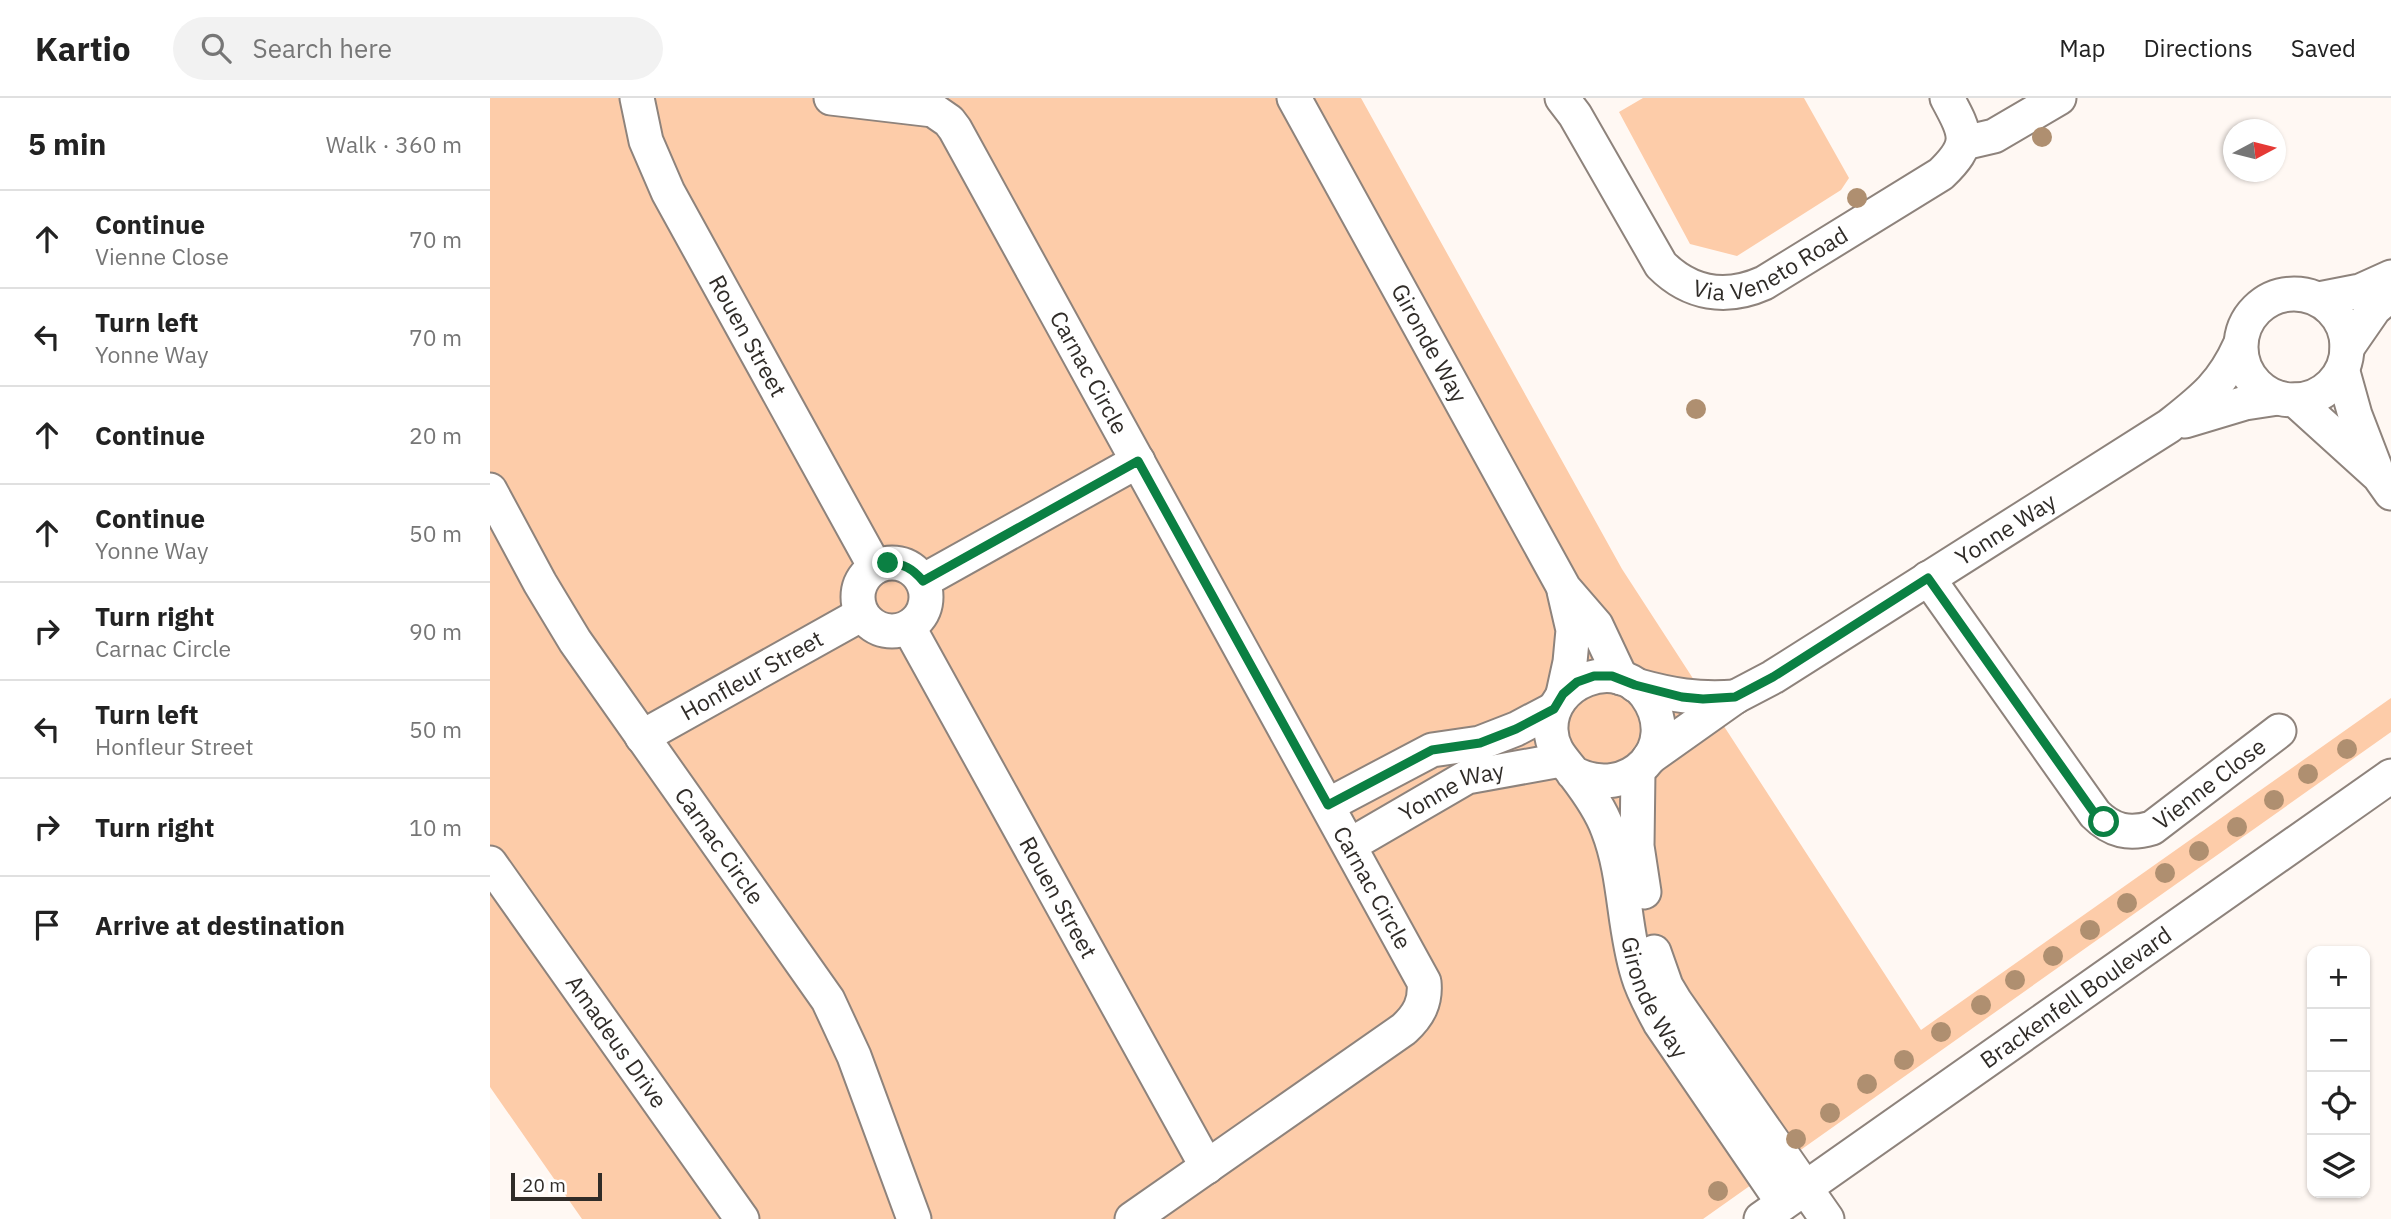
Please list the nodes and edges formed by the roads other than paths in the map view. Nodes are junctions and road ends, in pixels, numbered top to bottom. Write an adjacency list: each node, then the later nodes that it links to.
1 (637, 98): 18 (street, Rouen Street)
2 (831, 98): 15 (street, Carnac Circle)
3 (1294, 98): 21 (street, Gironde Way)
4 (1562, 98): 7 (street, Via Veneto Road)
5 (1947, 98): 7 (street)
6 (2059, 98): 7 (street)
7 (1964, 143)
8 (2391, 277): 10 (street)
9 (2391, 294): 12 (street)
10 (2319, 299): 11 (street); 12 (street)
11 (2240, 345): 13 (street); 14 (street, Yonne Way)
12 (2345, 360): 13 (street); 16 (street)
13 (2286, 399): 14 (street, Yonne Way); 16 (street)
14 (2169, 426): 19 (street, Yonne Way)
15 (1138, 461): 20 (street); 32 (street, Carnac Circle)
16 (2385, 484)
17 (490, 490): 28 (street, Carnac Circle)
18 (875, 567): 20 (street); 22 (street)
19 (1928, 578): 25 (street, Yonne Way); 27 (street, Vienne Close)
20 (923, 581): 23 (street)
21 (1564, 588): 24 (street); 26 (street)
22 (862, 614): 23 (street); 28 (street, Honfleur Street)
23 (909, 628): 35 (street, Rouen Street)
24 (1628, 682): 25 (street, Yonne Way); 26 (street); 29 (street)
25 (1735, 697): 29 (street, Yonne Way)
26 (1559, 702): 30 (street); 32 (street, Yonne Way)
27 (2279, 731)
28 (642, 737): 38 (street, Carnac Circle)
29 (1644, 765): 30 (street); 36 (street, Gironde Way)
30 (1567, 766): 33 (street, Yonne Way); 36 (street, Gironde Way)
31 (2391, 776): 36 (street, Brackenfell Boulevard)
32 (1328, 805): 33 (street, Carnac Circle)
33 (1350, 845): 35 (street, Carnac Circle)
34 (490, 863): 37 (street, Amadeus Drive)
35 (1207, 1167): 39 (street, Carnac Circle)
36 (1783, 1203): 40 (street)
37 (742, 1219)
38 (914, 1219)
39 (1132, 1219)
40 (1827, 1219)

